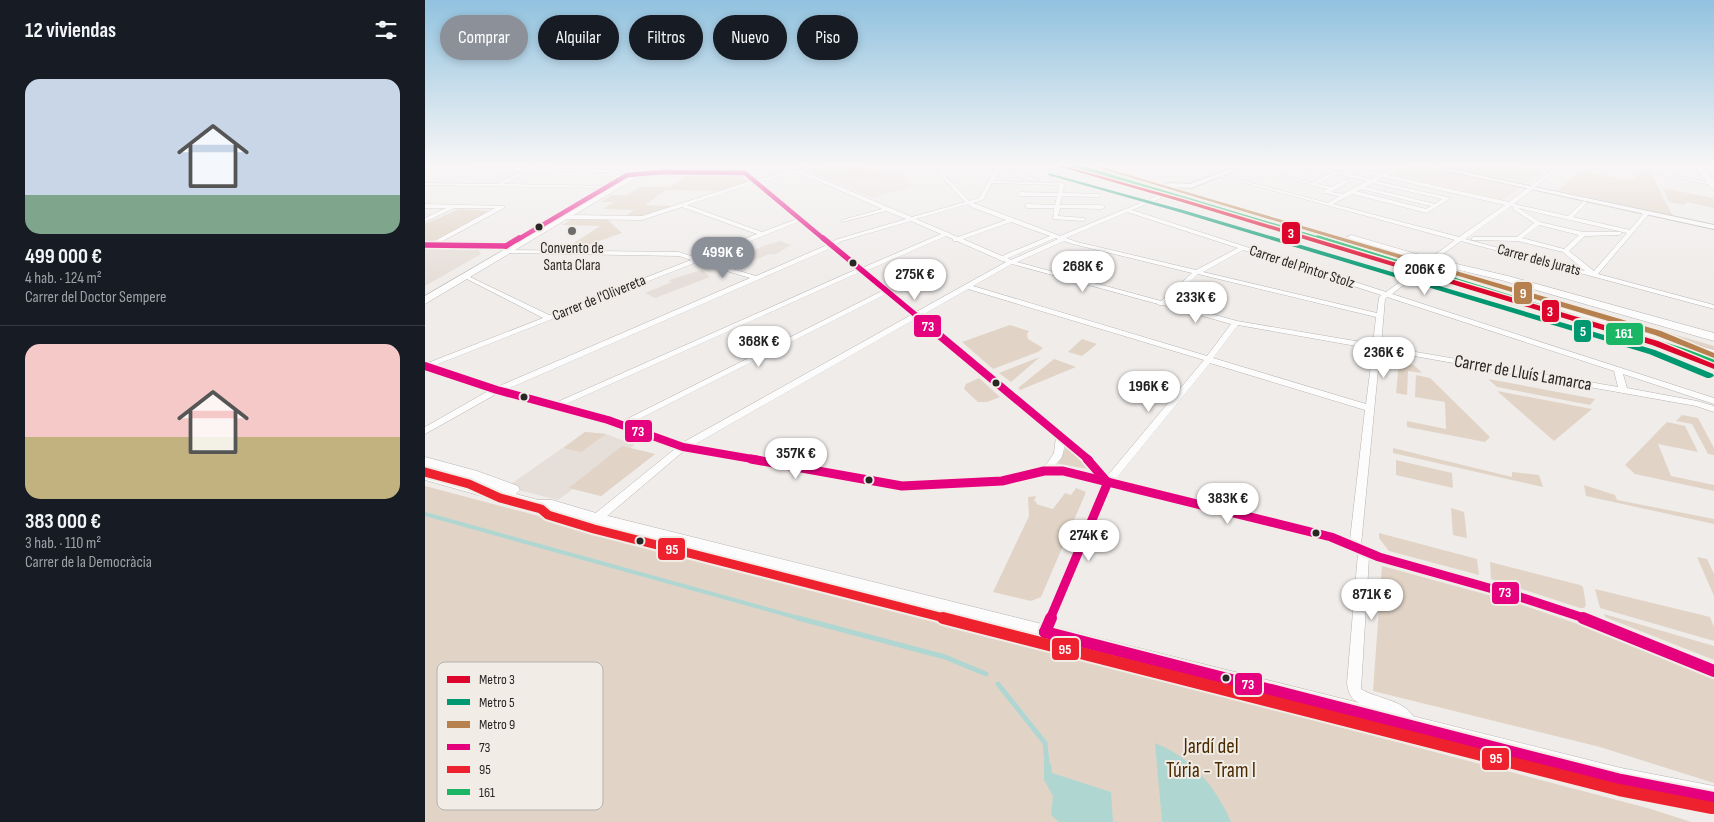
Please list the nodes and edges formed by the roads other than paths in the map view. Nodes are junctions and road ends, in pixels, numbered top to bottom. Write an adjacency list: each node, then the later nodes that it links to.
1 (581, 202): 52 (main road)
2 (589, 202): 33 (main road)
3 (690, 202): 22 (street)
4 (782, 202): 34 (street)
5 (871, 202): 29 (street)
6 (967, 202): 37 (street)
7 (968, 202): 38 (street)
8 (1058, 202): 26 (street)
9 (1145, 202): 30 (street)
10 (1206, 202): 58 (main road)
11 (1215, 202): 58 (main road)
12 (1323, 202): 21 (street, Carrer dels Jurats)
13 (1332, 202): 21 (street)
14 (1393, 202): 27 (street)
15 (1423, 202): 27 (street)
16 (1442, 202): 27 (street)
17 (1512, 202): 40 (street); 49 (street)
18 (1514, 202): 32 (street)
19 (1602, 202): 31 (street)
20 (1584, 203): 32 (street)
21 (1329, 204): 49 (street, Carrer dels Jurats)
22 (682, 205): 33 (street); 43 (street)
23 (425, 206): 24 (street)
24 (454, 206): 36 (street); 50 (street)
25 (1027, 206): 26 (street)
26 (1057, 206): 28 (street); 35 (street)
27 (1436, 206)
28 (1103, 207)
29 (886, 209): 37 (street); 39 (street)
30 (1129, 211): 46 (street); 53 (street, Carrer del Pintor Stolz)
31 (1643, 211): 41 (street); 42 (street)
32 (1571, 216): 42 (street)
33 (567, 217): 52 (main road)
34 (801, 219): 43 (street, Carrer de l'Olivereta); 51 (street)
35 (1083, 219)
36 (425, 220)
37 (910, 220): 45 (street); 51 (street)
38 (1011, 220): 46 (street); 48 (street)
39 (844, 221)
40 (1538, 223): 44 (street); 47 (street)
41 (1714, 226)
42 (1632, 232): 44 (street); 61 (street)
43 (762, 234): 56 (street, Carrer de l'Olivereta)
44 (1583, 234): 54 (street)
45 (944, 235): 48 (street, Carrer de Lluís Lamarca); 59 (street)
46 (1059, 238): 55 (street); 57 (street); 60 (street)
47 (1519, 239): 49 (street); 54 (street)
48 (955, 240): 55 (street, Carrer de Lluís Lamarca)
49 (1461, 240): 58 (street); 61 (street, Carrer dels Jurats)
50 (429, 245): 52 (street)
51 (832, 245): 59 (street); 63 (street)
52 (508, 248): 56 (street); 62 (main road); 66 (main road)
53 (1243, 248): 60 (street); 67 (street, Carrer del Pintor Stolz)
54 (1565, 251): 61 (street)
55 (1001, 259): 57 (street, Carrer de Lluís Lamarca)
56 (697, 260): 63 (street); 73 (street, Carrer de l'Olivereta)
57 (1011, 262): 64 (street); 69 (street, Carrer de Lluís Lamarca)
58 (1423, 264): 67 (street); 75 (main road); 76 (main road); 78 (main road); 80 (main road)
59 (862, 270): 65 (street); 86 (street)
60 (1196, 273): 69 (street); 72 (street)
61 (1594, 275): 70 (street, Carrer dels Jurats)
62 (466, 277): 68 (main road); 73 (street)
63 (755, 278): 83 (street)
64 (969, 286): 71 (street); 79 (street)
65 (886, 291): 71 (street); 89 (street)
66 (425, 294)
67 (1386, 295): 72 (street); 82 (street, Carrer del Pintor Stolz)
68 (425, 301)
69 (1161, 304): 74 (street, Carrer de Lluís Lamarca)
70 (1714, 307)
71 (916, 316): 91 (street); 92 (street)
72 (1379, 316): 77 (street)
73 (549, 318): 81 (street, Carrer de l'Olivereta)
74 (1236, 323): 77 (street, Carrer de Lluís Lamarca); 79 (street)
75 (1714, 337)
76 (1714, 344)
77 (1375, 347): 84 (street, Carrer de Lluís Lamarca); 87 (street)
78 (1714, 354)
79 (1209, 359): 87 (street); 96 (street)
80 (1714, 362)
81 (425, 366): 83 (street)
82 (1618, 370): 84 (street); 85 (street, Carrer del Pintor Stolz)
83 (497, 390): 86 (street); 90 (street)
84 (1623, 390): 88 (street, Carrer de Lluís Lamarca)
85 (1714, 401)
86 (555, 406): 89 (street)
87 (1369, 408): 99 (street)
88 (1714, 409)
89 (621, 425): 92 (street)
90 (425, 431)
91 (1060, 438): 94 (street); 96 (street)
92 (683, 447): 94 (street); 98 (street)
93 (425, 462): 97 (main road)
94 (1044, 471): 96 (street)
95 (425, 475): 97 (main road)
96 (1108, 482): 99 (street); 100 (street)
97 (551, 506): 98 (main road)
98 (596, 519): 100 (main road)
99 (1359, 548): 101 (street); 102 (street)
100 (1045, 632): 102 (main road)
101 (1714, 671)
102 (1417, 727): 103 (main road)
103 (1621, 780): 104 (main road); 105 (street)
104 (1714, 798)
105 (1714, 810)

